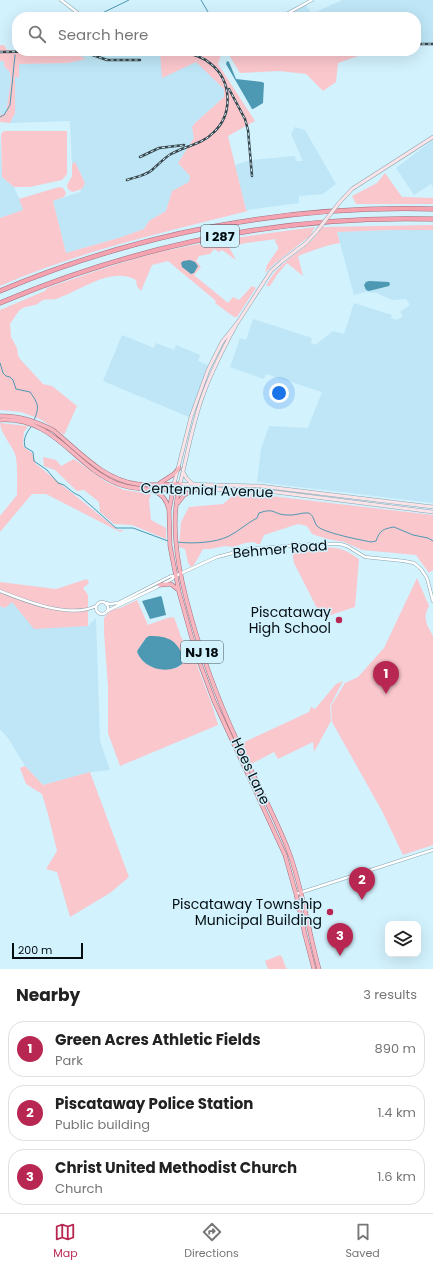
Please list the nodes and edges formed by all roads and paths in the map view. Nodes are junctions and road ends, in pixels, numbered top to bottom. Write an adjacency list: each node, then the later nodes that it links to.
1 (61, 0): 3 (street)
2 (312, 0): 4 (street)
3 (77, 12)
4 (291, 12)
5 (433, 137): 10 (main road, bridge)
6 (433, 209): 8 (highway, I 287)
7 (433, 219): 9 (highway, I 287)
8 (0, 291)
9 (0, 303)
10 (236, 325): 15 (main road); 16 (main road)
11 (1, 416): 13 (highway, Centennial Avenue / NJ 18)
12 (0, 420): 13 (highway, Centennial Avenue / NJ 18)
13 (30, 422): 14 (highway, Centennial Avenue / NJ 18)
14 (35, 424): 17 (highway, Centennial Avenue / NJ 18); 21 (highway, Centennial Avenue / NJ 18)
15 (179, 468): 17 (highway); 19 (main road)
16 (183, 470): 18 (main road); 20 (main road)
17 (156, 485): 19 (highway, Centennial Avenue / NJ 18)
18 (197, 486): 20 (main road, Centennial Avenue); 22 (main road, Centennial Avenue); 23 (highway); 25 (main road, Centennial Avenue)
19 (174, 487): 20 (highway, Centennial Avenue / NJ 18); 21 (highway, Centennial Avenue); 24 (highway)
20 (179, 487): 23 (highway, NJ 18)
21 (145, 489): 24 (highway, NJ 18)
22 (433, 507)
23 (176, 508): 26 (highway, NJ 18)
24 (169, 511): 27 (highway, NJ 18)
25 (433, 512)
26 (180, 574): 27 (street, Behmer Road); 31 (street, Behmer Road); 38 (highway, Hoes Lane / NJ 18)
27 (175, 576): 28 (street); 30 (highway, Hoes Lane / NJ 18); 32 (street)
28 (160, 585): 30 (highway); 36 (street)
29 (0, 591): 34 (street)
30 (179, 592): 39 (highway, Hoes Lane / NJ 18)
31 (433, 601)
32 (106, 604): 33 (street); 36 (street)
33 (96, 606): 34 (street); 35 (street)
34 (86, 609): 35 (street)
35 (96, 611): 36 (street)
36 (107, 611)
37 (433, 850): 38 (street)
38 (301, 893): 39 (street); 41 (highway, Hoes Lane / NJ 18)
39 (296, 894): 40 (highway, Hoes Lane / NJ 18)
40 (314, 969)
41 (319, 969)

